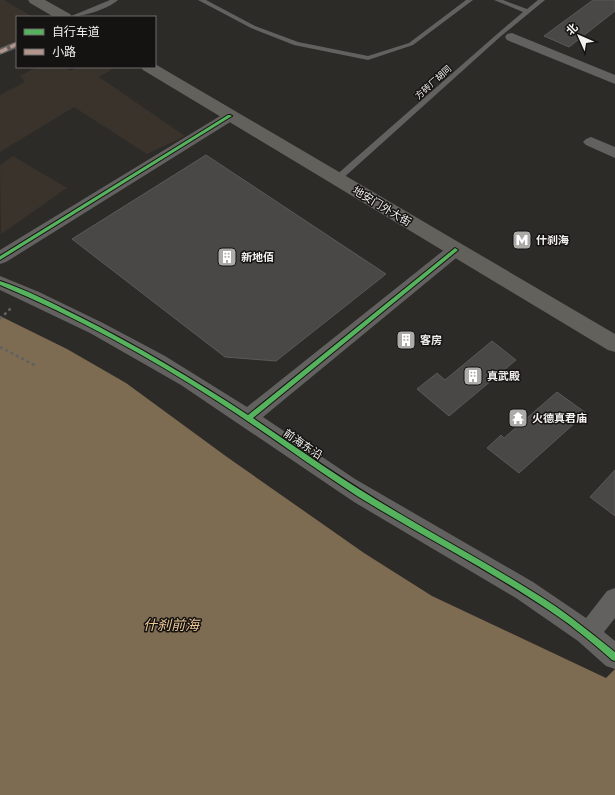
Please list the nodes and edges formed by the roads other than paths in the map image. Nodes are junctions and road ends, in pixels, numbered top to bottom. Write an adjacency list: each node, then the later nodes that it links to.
1 (36, 0): 8 (main road)
2 (115, 0): 9 (lane)
3 (201, 0): 4 (lane)
4 (470, 0)
5 (497, 0): 7 (lane)
6 (542, 0): 7 (lane, 方砖厂胡同)
7 (527, 11): 18 (lane, 方砖厂胡同)
8 (63, 16)
9 (75, 16)
10 (512, 37): 14 (street)
11 (16, 44): 12 (street)
12 (0, 52)
13 (151, 68): 15 (main road, 地安门外大街)
14 (615, 80)
15 (230, 116): 18 (main road, 地安门外大街); 20 (street)
16 (591, 142): 17 (street)
17 (615, 153)
18 (337, 179): 19 (main road, 地安门外大街)
19 (455, 250): 22 (main road, 地安门外大街); 23 (street)
20 (0, 258)
21 (0, 283): 23 (street, 前海东沿)
22 (615, 344)
23 (248, 418): 25 (street, 前海东沿)
24 (615, 599): 25 (street)
25 (589, 634): 26 (street, 前海东沿)
26 (615, 657)

